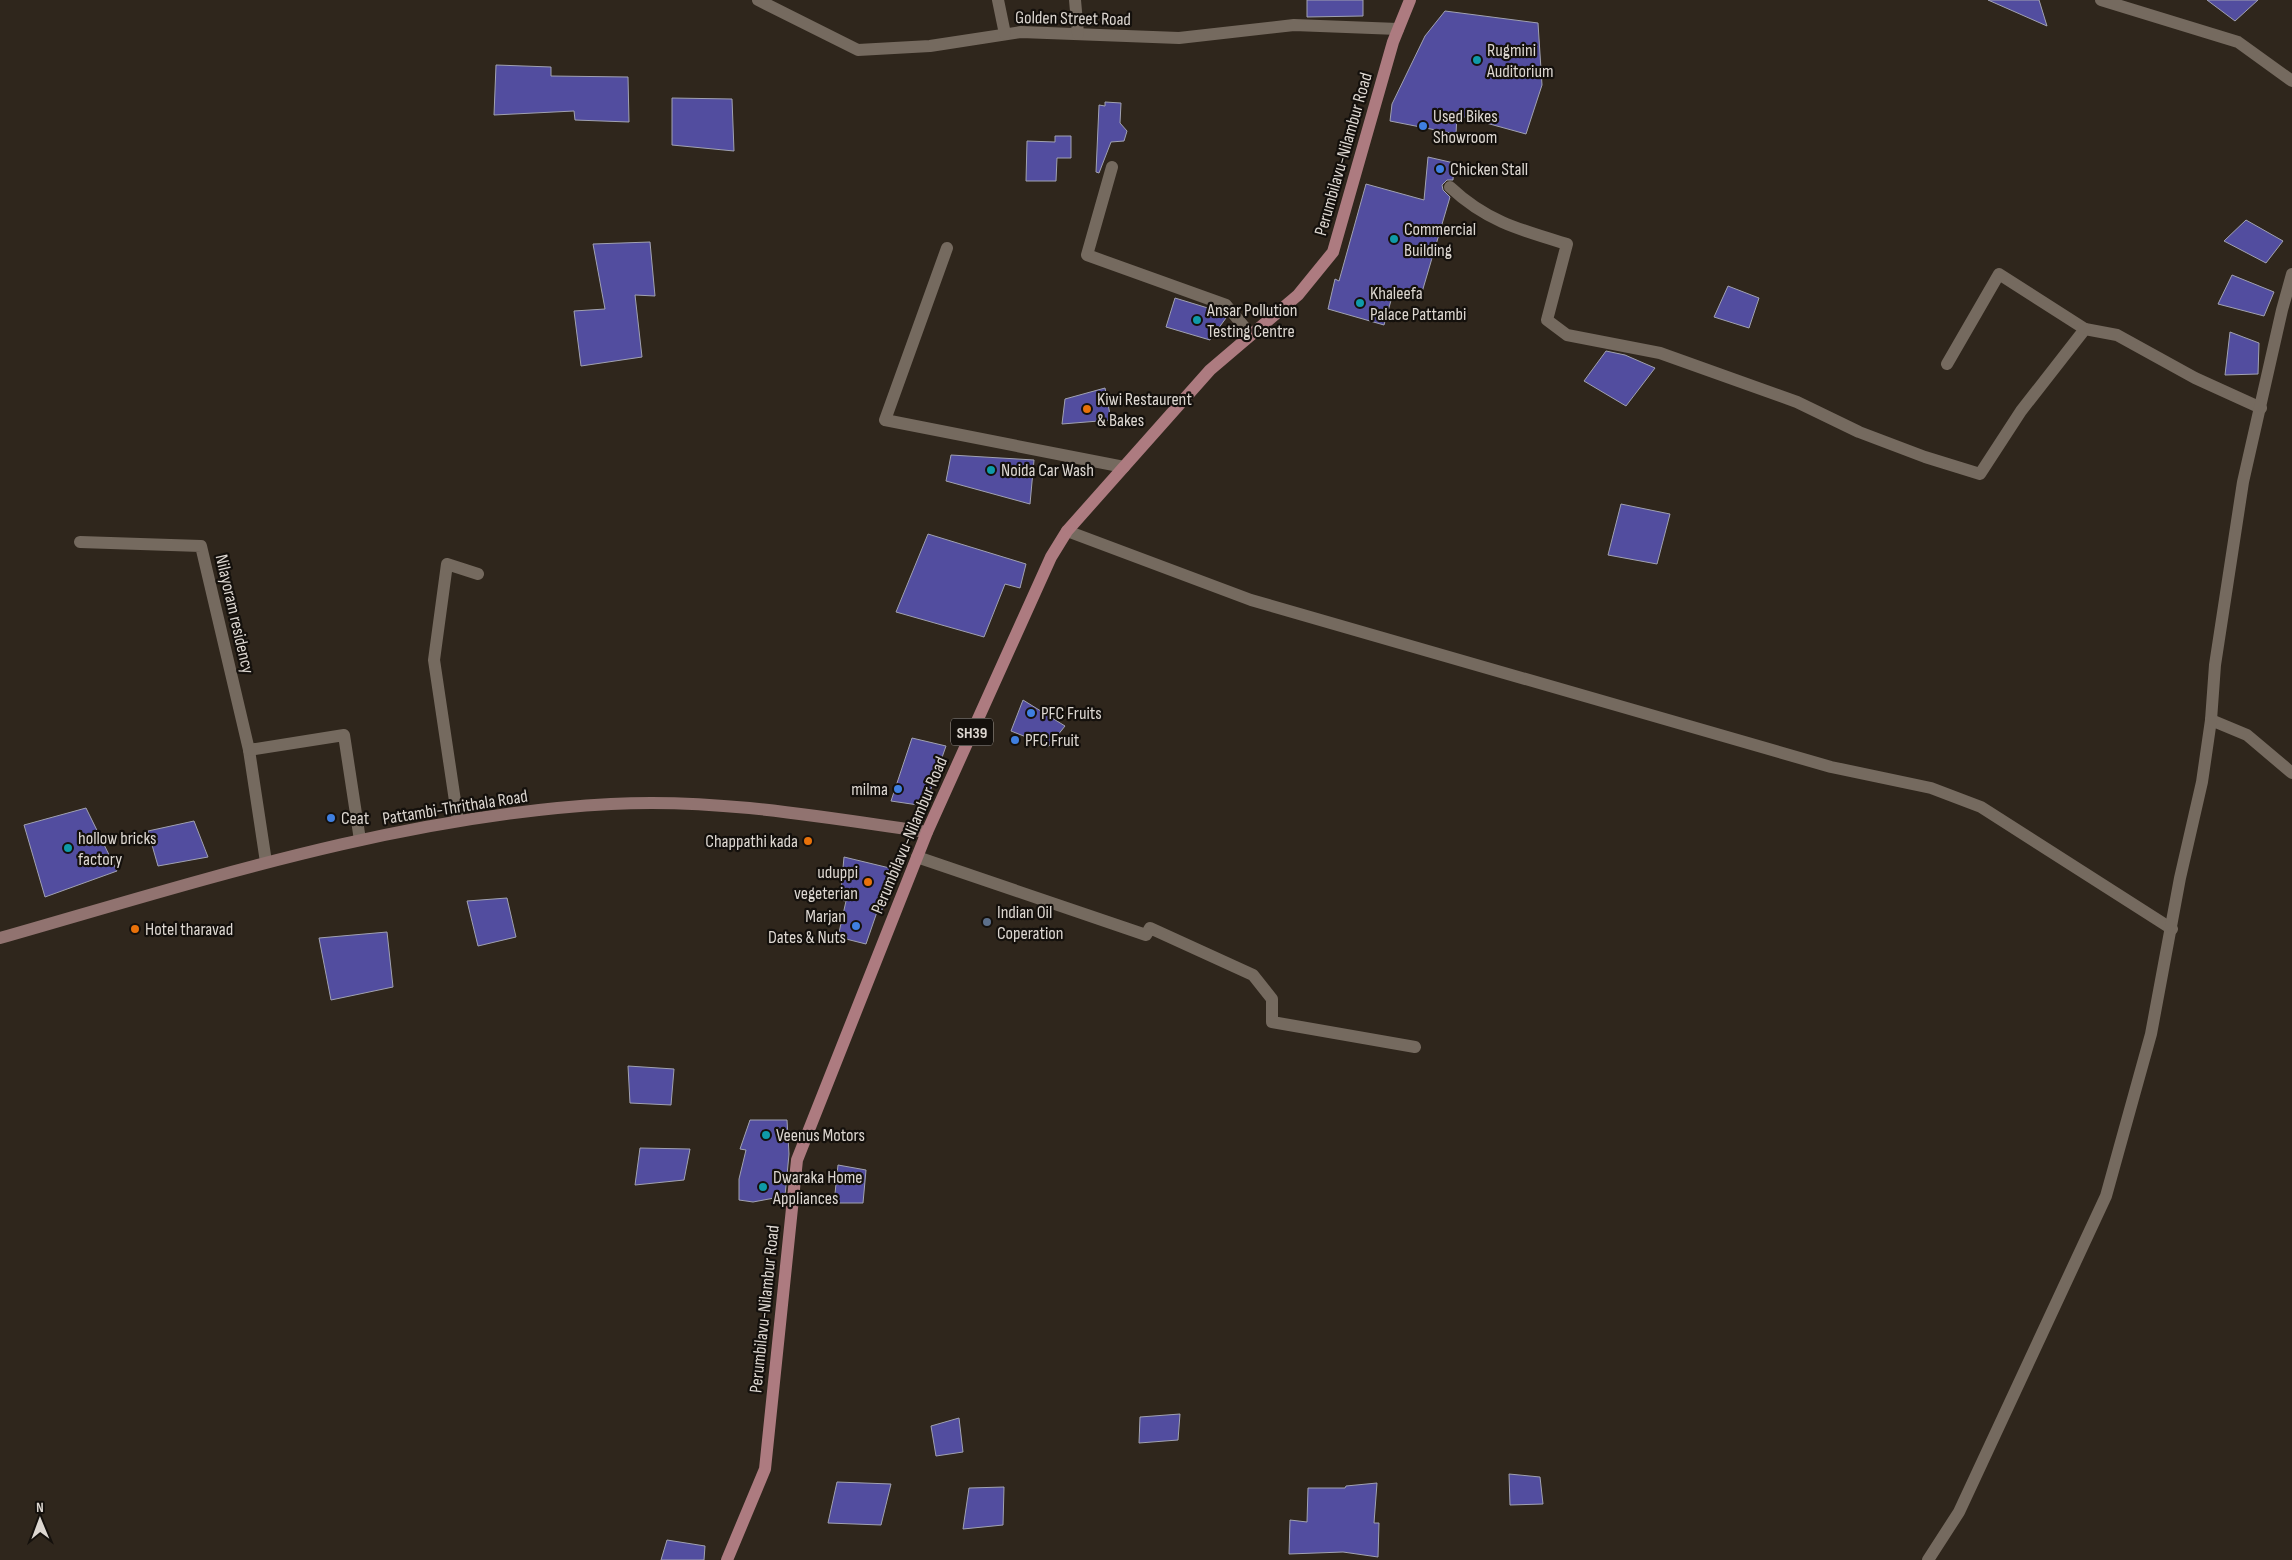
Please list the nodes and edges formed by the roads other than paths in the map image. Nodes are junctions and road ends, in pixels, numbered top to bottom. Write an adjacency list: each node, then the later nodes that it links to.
1 (758, 0): 7 (street, Golden Street Road)
2 (998, 0): 7 (street)
3 (1076, 0): 8 (street)
4 (1410, 0): 6 (main road, Perumbilavu-Nilambur Road / SH39)
5 (2101, 0): 9 (street)
6 (1398, 29): 8 (street, Golden Street Road); 15 (main road, Perumbilavu-Nilambur Road / SH39)
7 (1004, 34): 8 (street, Golden Street Road)
8 (1078, 34)
9 (2292, 82)
10 (1112, 167): 15 (street)
11 (1450, 186): 14 (street)
12 (947, 248): 18 (street)
13 (2292, 274): 17 (street)
14 (2085, 329): 16 (street); 17 (street)
15 (1252, 335): 18 (main road, Perumbilavu-Nilambur Road / SH39)
16 (1947, 364)
17 (2261, 408): 22 (street)
18 (1124, 467): 19 (main road, Perumbilavu-Nilambur Road / SH39)
19 (1067, 531): 26 (main road, Perumbilavu-Nilambur Road / SH39); 30 (street)
20 (80, 542): 23 (street, Nilayoram residency)
21 (478, 574): 25 (street)
22 (2211, 720): 24 (street); 30 (street)
23 (249, 750): 27 (street); 29 (street, Nilayoram residency)
24 (2292, 773)
25 (458, 821): 26 (main road, Pattambi-Thrithala Road); 27 (main road, Pattambi-Thrithala Road)
26 (927, 832): 28 (main road, Perumbilavu-Nilambur Road / SH39)
27 (360, 840): 29 (main road, Pattambi-Thrithala Road)
28 (917, 856): 32 (street); 33 (main road, Perumbilavu-Nilambur Road / SH39)
29 (266, 862): 31 (main road, Pattambi-Thrithala Road)
30 (2172, 929): 34 (street)
31 (0, 938)
32 (1415, 1047)
33 (727, 1560)
34 (1928, 1560)

